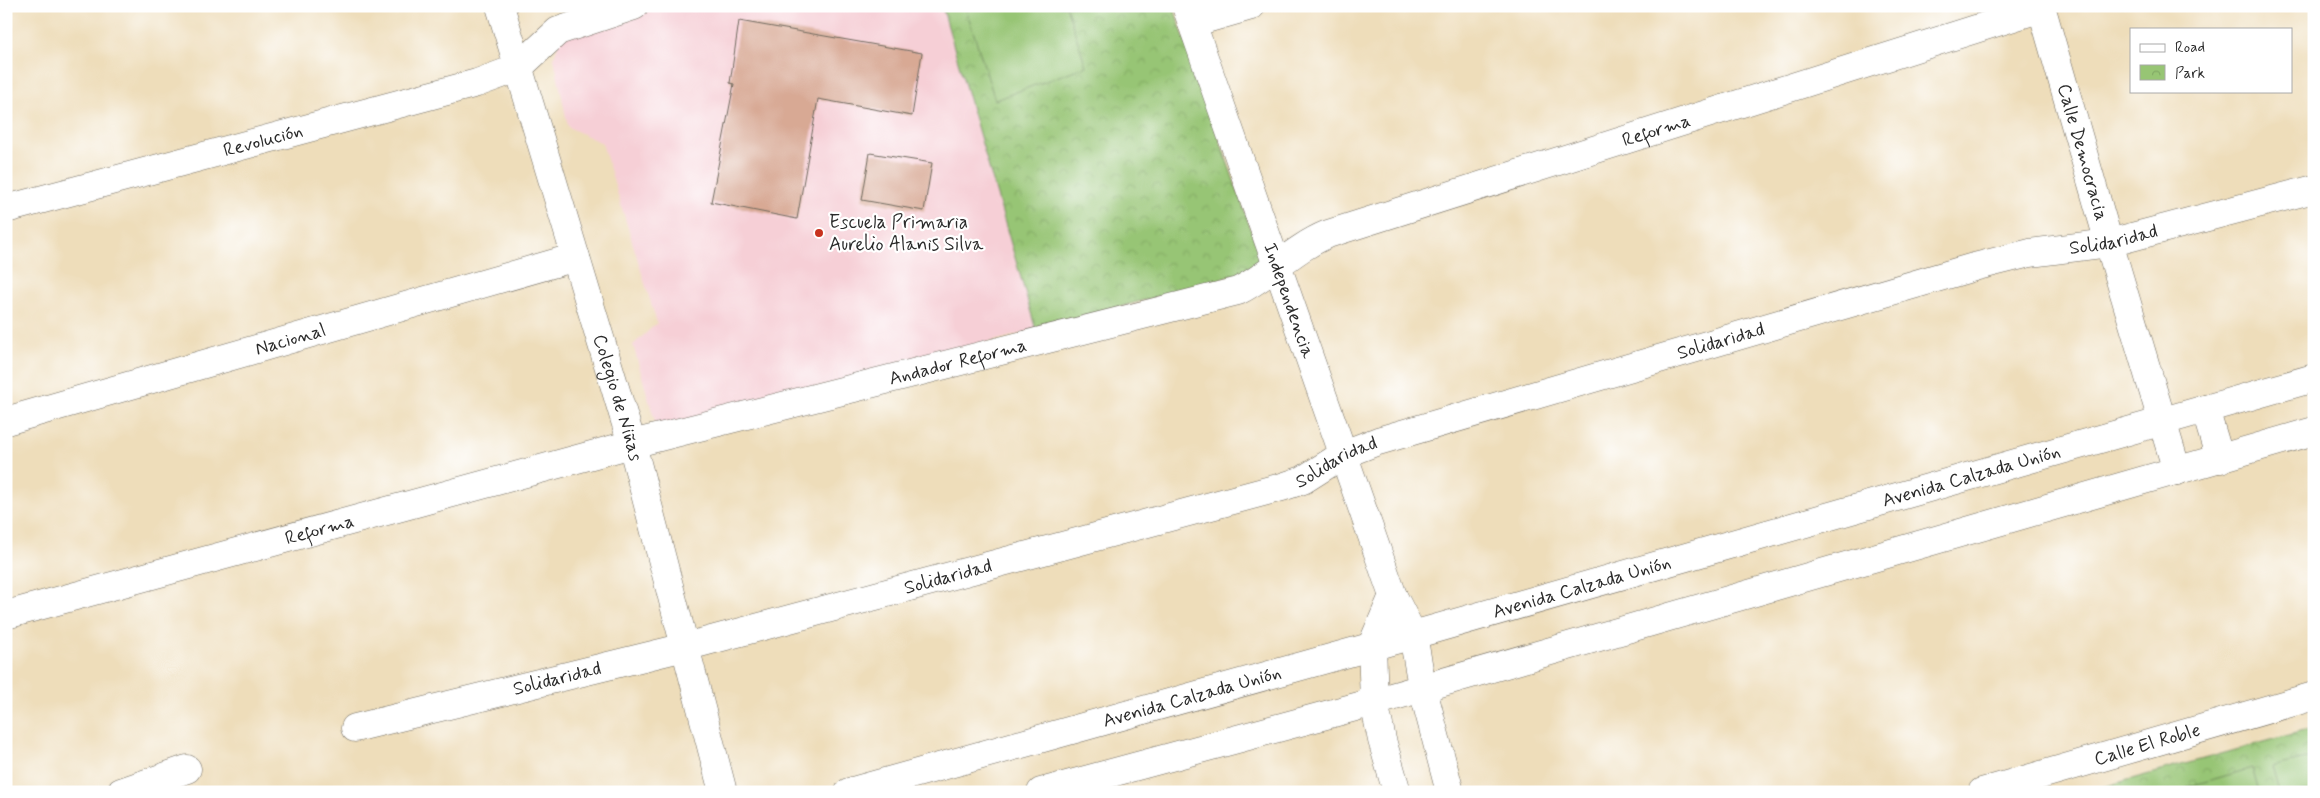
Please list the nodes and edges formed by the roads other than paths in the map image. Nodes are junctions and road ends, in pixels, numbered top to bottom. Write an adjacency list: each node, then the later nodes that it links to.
1 (500, 6): 6 (street, Colegio de Niñas)
2 (634, 6): 6 (street)
3 (1251, 6): 5 (street)
4 (2044, 7): 9 (street, Calle Democracia); 11 (street, Reforma)
5 (1189, 15): 11 (street, Independencia)
6 (518, 68): 8 (street, Revolución); 10 (street, Colegio de Niñas)
7 (2314, 189): 9 (street, Solidaridad)
8 (6, 209)
9 (2109, 243): 15 (street, Calle Democracia); 18 (street, Solidaridad)
10 (576, 257): 14 (street, Nacional); 17 (street, Colegio de Niñas)
11 (1277, 266): 17 (street, Andador Reforma); 18 (street, Independencia)
12 (2314, 378): 13 (street, Avenida Calzada Unión)
13 (2205, 409): 15 (street, Avenida Calzada Unión); 19 (street)
14 (6, 421)
15 (2163, 421): 20 (street, Calle Democracia); 23 (street, Avenida Calzada Unión)
16 (2314, 431): 19 (street)
17 (632, 444): 22 (street, Reforma); 25 (street, Colegio de Niñas)
18 (1344, 454): 21 (street, Independencia); 25 (street, Solidaridad)
19 (2220, 459): 20 (street)
20 (2177, 471): 26 (street)
21 (1393, 596): 23 (street, Independencia); 24 (street)
22 (6, 615)
23 (1413, 635): 24 (street, Avenida Calzada Unión); 26 (street, Independencia)
24 (1372, 645): 28 (street); 33 (street, Avenida Calzada Unión)
25 (685, 647): 29 (street, Solidaridad); 32 (street, Colegio de Niñas)
26 (1422, 686): 28 (street); 36 (street, Independencia)
27 (2314, 696): 37 (street, Calle El Roble)
28 (1374, 702): 34 (street); 35 (street)
29 (355, 728)
30 (187, 769): 31 (street)
31 (120, 792)
32 (724, 792)
33 (849, 792)
34 (1041, 792)
35 (1397, 792)
36 (1450, 792)
37 (1982, 792)

